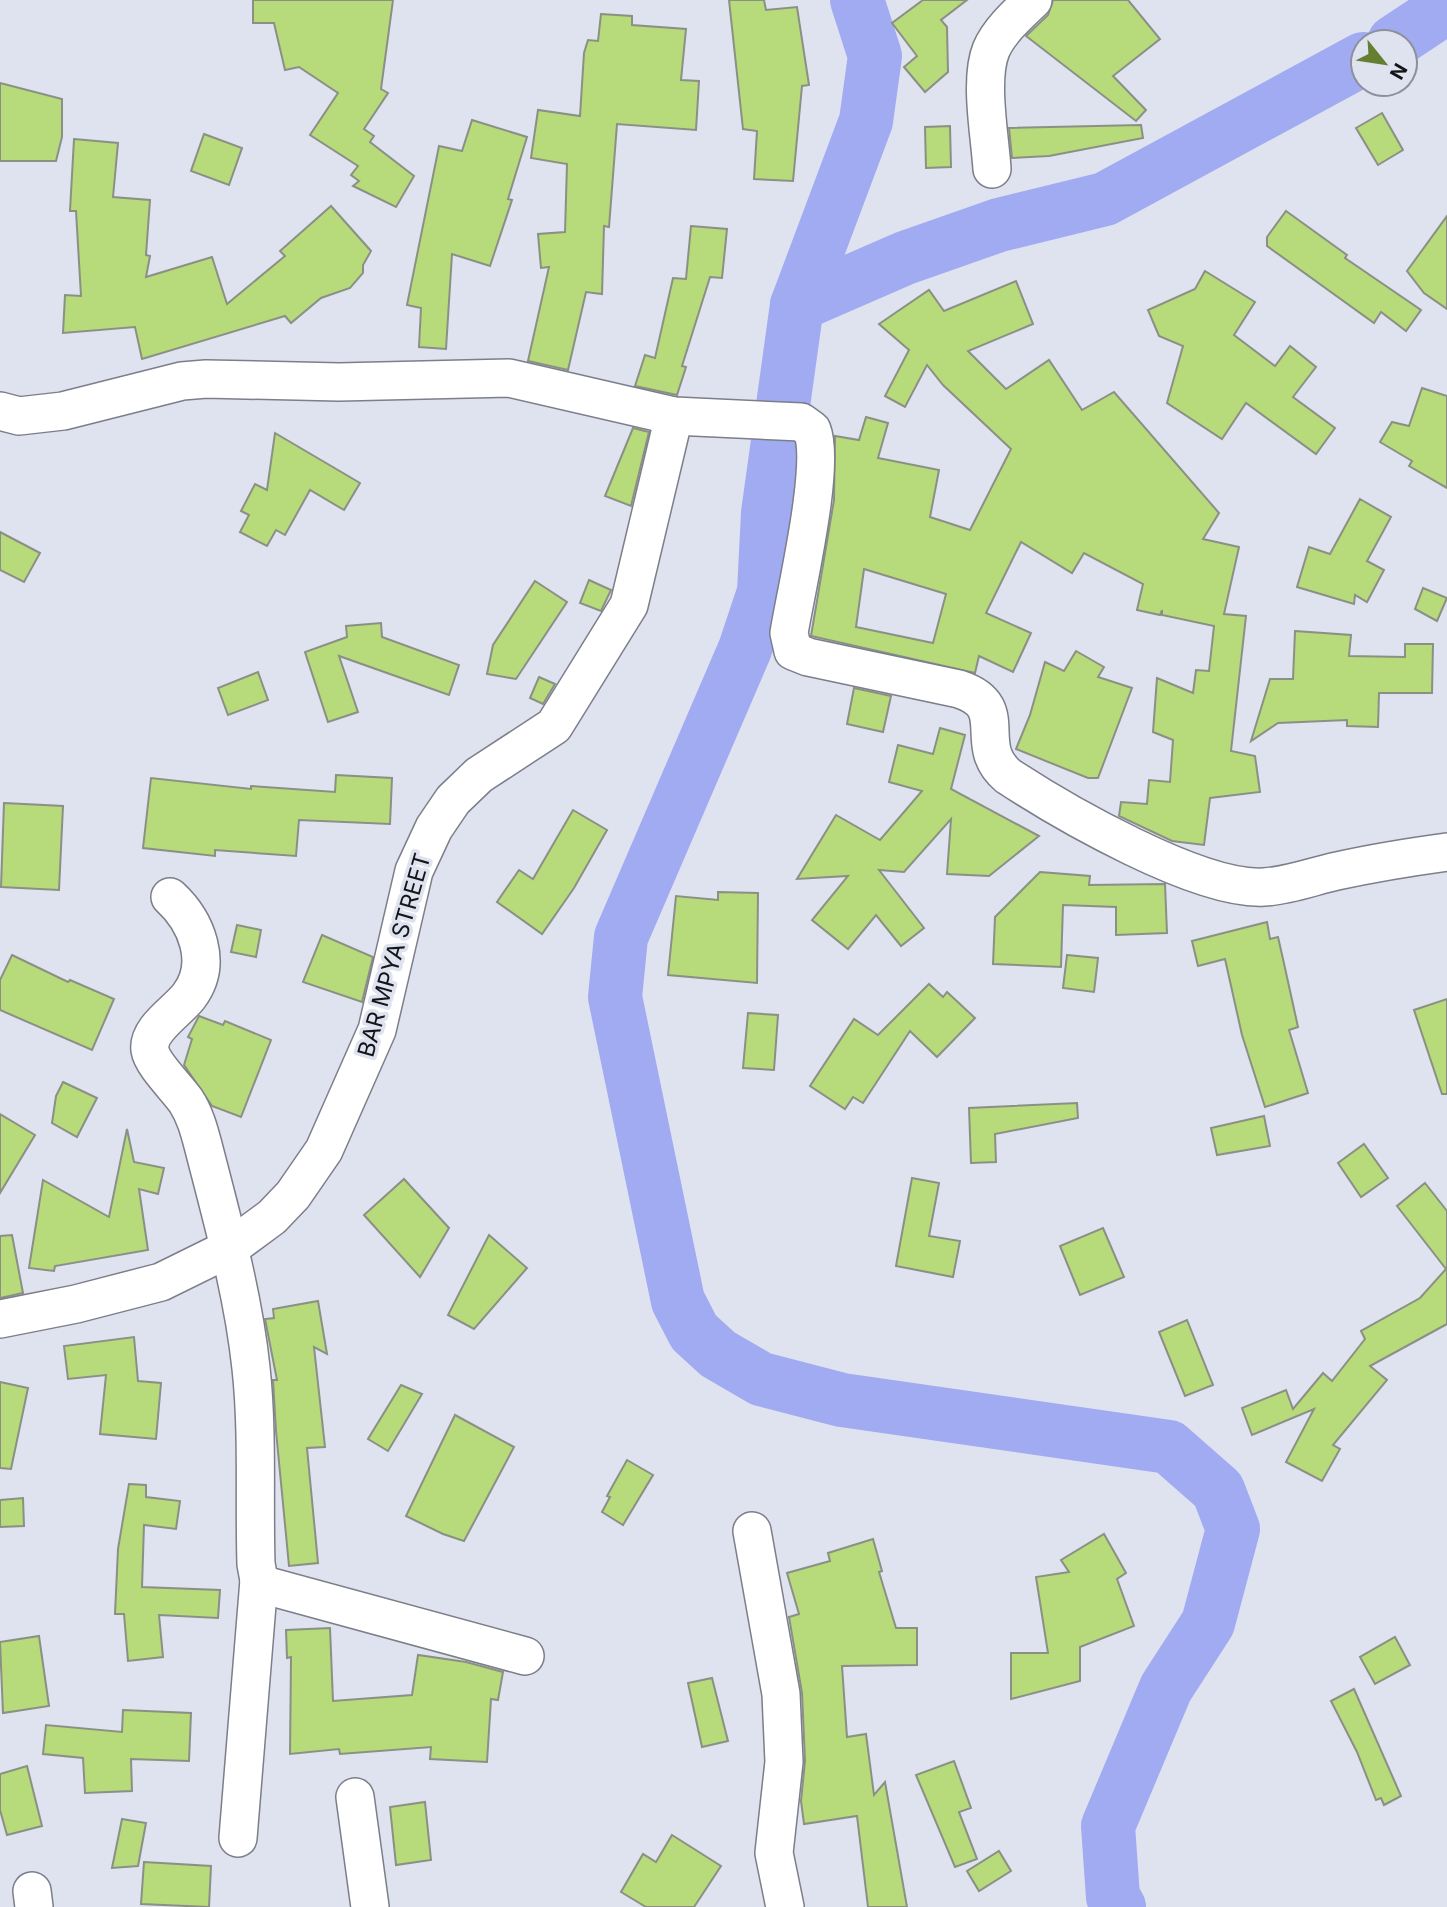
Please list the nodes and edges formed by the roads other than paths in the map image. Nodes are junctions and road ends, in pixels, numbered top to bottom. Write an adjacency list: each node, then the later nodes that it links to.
1 (1033, 0): 2 (street)
2 (992, 169)
3 (0, 411): 4 (street)
4 (674, 416): 5 (street); 7 (street, BAR MPYA STREET)
5 (1447, 852)
6 (170, 897): 7 (street)
7 (230, 1248): 8 (street, BAR MPYA STREET); 10 (street)
8 (0, 1319)
9 (751, 1531): 15 (street)
10 (259, 1580): 11 (street); 13 (street)
11 (525, 1656)
12 (355, 1797): 14 (street)
13 (239, 1838)
14 (370, 1907)
15 (785, 1907)

